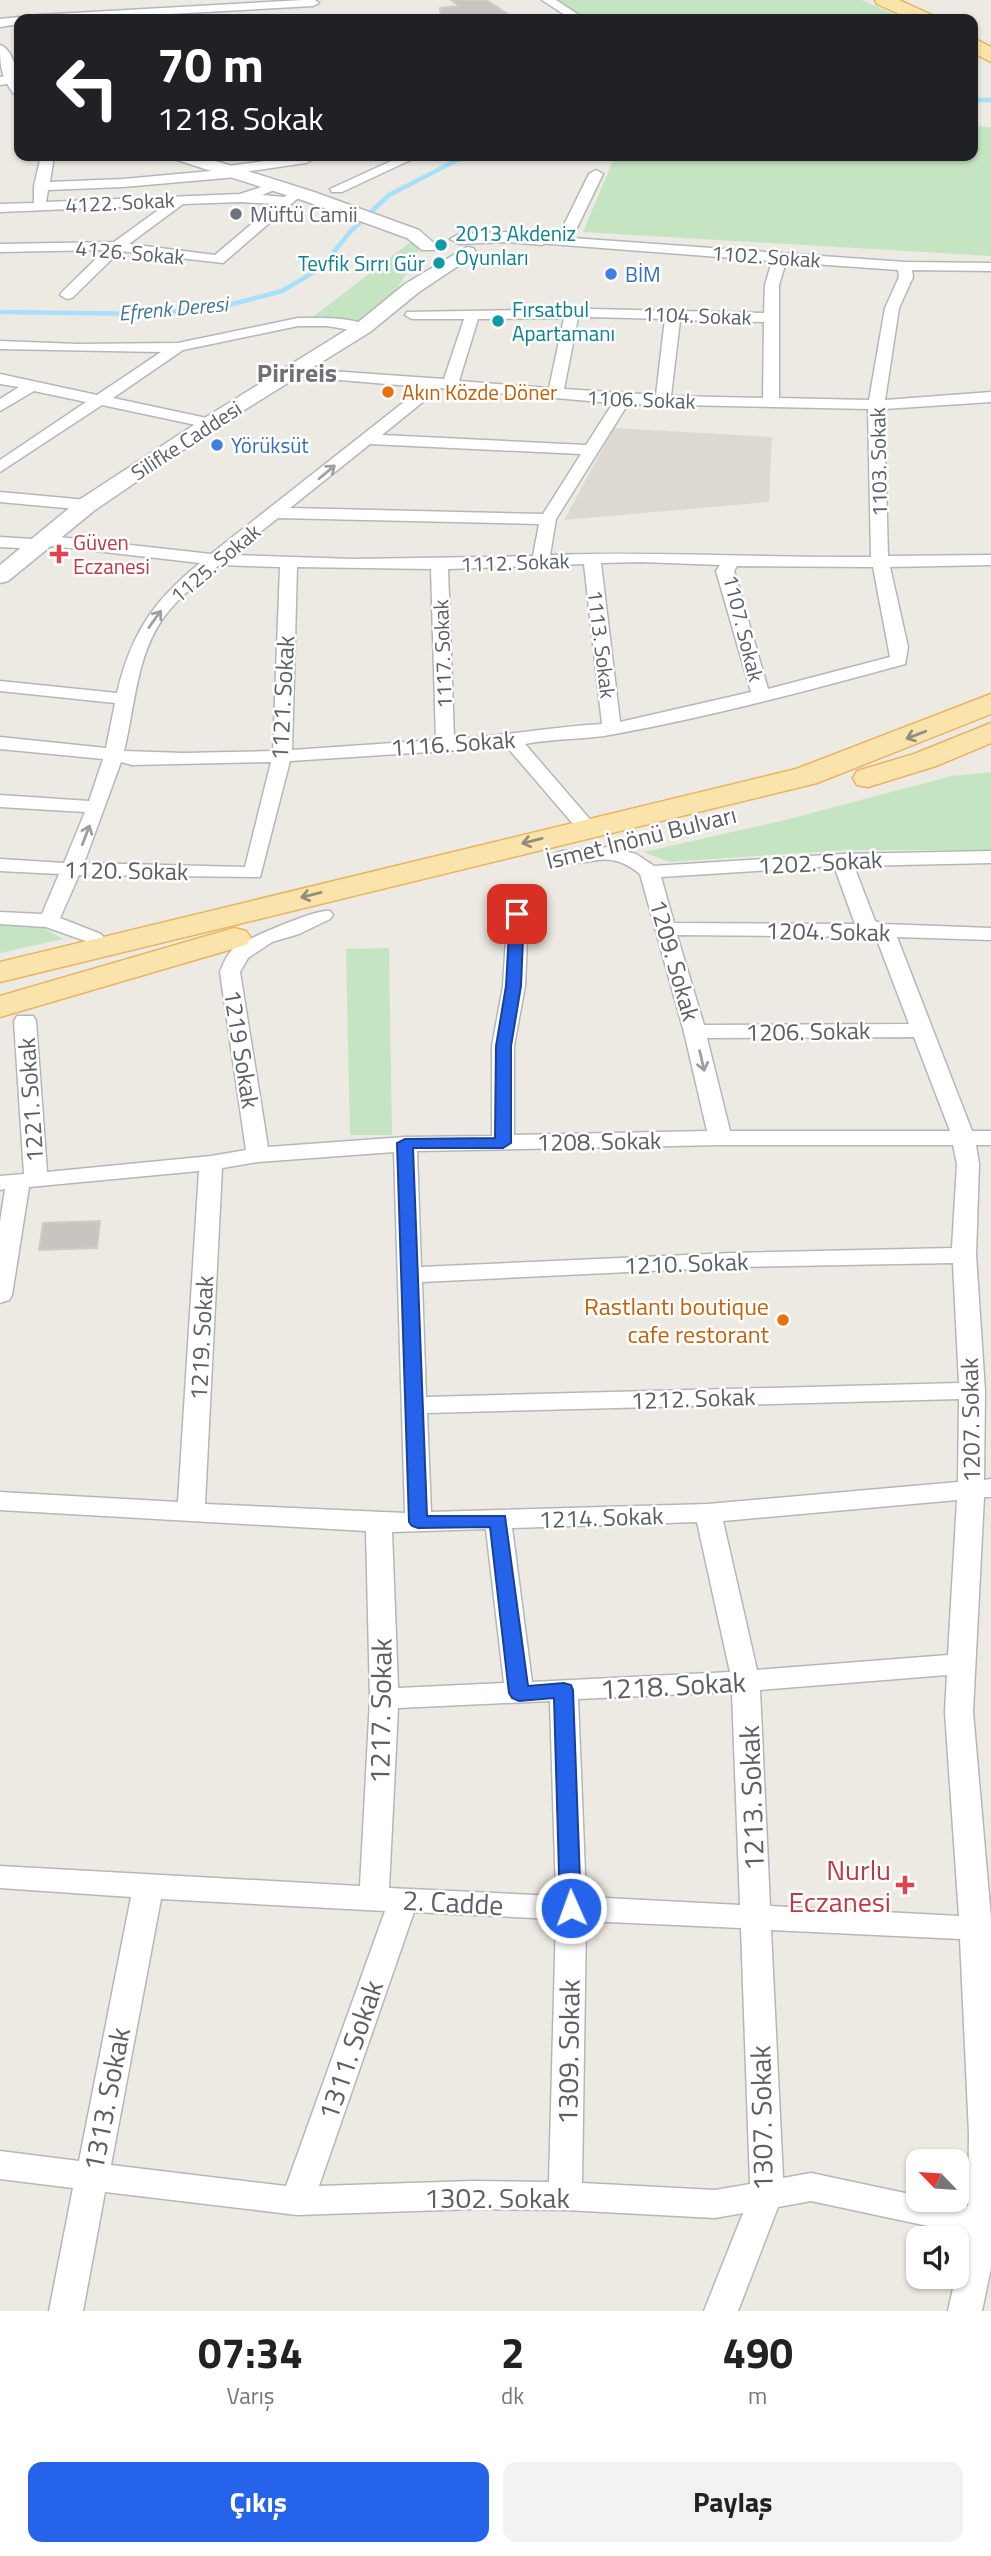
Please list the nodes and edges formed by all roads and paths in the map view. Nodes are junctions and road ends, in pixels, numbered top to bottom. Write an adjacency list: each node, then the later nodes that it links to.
1 (548, 0): 7 (street)
2 (884, 0): 8 (main road)
3 (915, 0): 9 (main road)
4 (313, 5): 5 (street)
5 (130, 11): 6 (street)
6 (101, 14)
7 (571, 14)
8 (925, 14)
9 (931, 14)
10 (0, 50): 11 (street)
11 (12, 82)
12 (46, 161): 21 (street)
13 (198, 161): 18 (street)
14 (295, 161): 18 (street)
15 (304, 161): 20 (street)
16 (307, 161): 23 (street)
17 (401, 161): 22 (street)
18 (232, 172): 20 (street); 21 (street)
19 (596, 174): 29 (street)
20 (254, 179): 23 (street)
21 (41, 186): 25 (street)
22 (337, 189)
23 (291, 193): 24 (street, 4122. Sokak); 27 (street); 31 (street, 4126. Sokak)
24 (182, 199): 25 (street, 4122. Sokak); 31 (street)
25 (40, 206): 26 (street, 4122. Sokak)
26 (0, 208)
27 (413, 234): 30 (street); 33 (street)
28 (542, 240): 29 (street, 1102. Sokak); 30 (street)
29 (564, 242): 34 (street, 1102. Sokak)
30 (461, 245): 33 (street); 38 (street, Silifke Caddesi)
31 (117, 246): 32 (street, 4126. Sokak); 39 (street)
32 (0, 248)
33 (429, 248): 38 (street)
34 (780, 258): 36 (street, 1102. Sokak); 44 (street)
35 (991, 267): 36 (street, 1102. Sokak)
36 (905, 271): 37 (street); 58 (street, 1103. Sokak)
37 (991, 280)
38 (412, 288): 45 (street, Silifke Caddesi)
39 (67, 295)
40 (572, 313): 41 (street, 1104. Sokak); 43 (street, 1104. Sokak); 52 (street)
41 (673, 314): 44 (street, 1104. Sokak); 56 (street)
42 (412, 315): 43 (street, 1104. Sokak)
43 (472, 315): 51 (street)
44 (772, 318): 57 (street)
45 (363, 328): 47 (street); 48 (street, Silifke Caddesi)
46 (0, 345): 47 (street)
47 (178, 347): 55 (street)
48 (292, 371): 51 (street, 1106. Sokak); 60 (street, Silifke Caddesi)
49 (0, 379): 50 (street)
50 (33, 385): 55 (street); 59 (street)
51 (443, 385): 52 (street, 1106. Sokak); 61 (street, 1125. Sokak)
52 (555, 395): 54 (street, 1106. Sokak)
53 (991, 397): 58 (street, 1106. Sokak)
54 (623, 399): 56 (street, 1106. Sokak); 62 (street)
55 (102, 400): 60 (street); 63 (street)
56 (663, 400): 57 (street, 1106. Sokak)
57 (771, 403): 58 (street, 1106. Sokak)
58 (876, 405): 71 (street, 1103. Sokak)
59 (0, 407)
60 (210, 423): 65 (street, Silifke Caddesi)
61 (366, 439): 62 (street); 66 (street, 1125. Sokak, one-way to 61)
62 (592, 450): 67 (street)
63 (0, 467)
64 (0, 496): 65 (street)
65 (87, 505): 69 (street, Silifke Caddesi)
66 (276, 513): 67 (street); 73 (street, 1125. Sokak)
67 (548, 519): 74 (street)
68 (0, 542): 69 (street, 1112. Sokak)
69 (39, 542): 73 (street, 1112. Sokak); 78 (street, Silifke Caddesi)
70 (593, 559): 74 (street, 1112. Sokak); 75 (street, 1112. Sokak); 84 (street, 1113. Sokak)
71 (880, 560): 72 (street, 1112. Sokak); 75 (street, 1112. Sokak); 79 (street, 1103. Sokak)
72 (991, 560)
73 (215, 561): 76 (street, 1112. Sokak); 82 (street, 1125. Sokak, one-way to 73)
74 (541, 561): 77 (street, 1112. Sokak)
75 (731, 561): 81 (street, 1107. Sokak)
76 (289, 562): 77 (street, 1112. Sokak); 89 (street, 1121. Sokak)
77 (439, 564): 87 (street, 1117. Sokak)
78 (0, 576)
79 (899, 660): 81 (street, 1116. Sokak)
80 (0, 686): 82 (street)
81 (761, 695): 84 (street, 1116. Sokak)
82 (125, 699): 88 (street, 1125. Sokak)
83 (988, 715): 91 (main road, İsmet İnönü Bulvarı); 94 (main road, İsmet İnönü Bulvarı, one-way to 94)
84 (612, 729): 85 (street, 1116. Sokak)
85 (512, 741): 87 (street, 1116. Sokak); 94 (street)
86 (0, 743): 88 (street, 1116. Sokak)
87 (445, 744): 89 (street, 1116. Sokak)
88 (114, 754): 89 (street, 1116. Sokak); 93 (street, 1125. Sokak)
89 (282, 755): 101 (street, 1121. Sokak)
90 (991, 762): 91 (main road)
91 (842, 787): 95 (main road, İsmet İnönü Bulvarı)
92 (0, 801): 93 (street)
93 (96, 807): 99 (street, 1125. Sokak, one-way to 93)
94 (587, 828): 109 (main road, İsmet İnönü Bulvarı, one-way to 109)
95 (563, 857): 100 (street, 1209. Sokak); 103 (main road, İsmet İnönü Bulvarı)
96 (991, 857): 97 (street, 1202. Sokak)
97 (842, 860): 100 (street, 1202. Sokak); 108 (street, 1207. Sokak)
98 (0, 865): 99 (street, 1120. Sokak)
99 (72, 869): 101 (street, 1120. Sokak); 105 (street, 1125. Sokak)
100 (649, 872): 107 (street, 1209. Sokak)
101 (253, 873)
102 (519, 891): 122 (street)
103 (323, 915): 106 (main road, İsmet İnönü Bulvarı); 123 (street, 1219 Sokak)
104 (0, 918): 105 (street)
105 (49, 921): 111 (street)
106 (269, 927): 114 (main road, İsmet İnönü Bulvarı); 115 (main road)
107 (666, 929): 108 (street, 1204. Sokak); 117 (street, 1209. Sokak)
108 (885, 932): 110 (street, 1204. Sokak); 116 (street, 1207. Sokak)
109 (156, 934): 111 (main road); 113 (main road, İsmet İnönü Bulvarı)
110 (991, 934)
111 (94, 938): 112 (main road)
112 (0, 955)
113 (0, 972)
114 (0, 992)
115 (12, 1014): 125 (street, 1221. Sokak)
116 (922, 1030): 117 (street, 1206. Sokak); 118 (street, 1207. Sokak)
117 (695, 1032): 120 (street, 1209. Sokak, one-way to 120)
118 (963, 1137): 119 (street, 1208. Sokak); 120 (street, 1208. Sokak); 126 (street, 1207. Sokak)
119 (991, 1138)
120 (720, 1139): 122 (street, 1208. Sokak)
121 (405, 1143): 122 (street, 1208. Sokak); 123 (street, 1208. Sokak); 127 (street)
122 (503, 1143)
123 (258, 1155): 124 (street, 1208. Sokak)
124 (211, 1163): 125 (street, 1208. Sokak); 133 (street, 1219. Sokak)
125 (18, 1182): 128 (street, 1221. Sokak)
126 (964, 1255): 127 (street, 1210. Sokak); 129 (street, 1207. Sokak)
127 (408, 1275): 130 (street)
128 (0, 1295)
129 (972, 1391): 130 (street, 1212. Sokak); 131 (street, 1207. Sokak)
130 (415, 1405): 136 (street)
131 (981, 1488): 134 (street, 1214. Sokak); 138 (street, 1207. Sokak)
132 (0, 1501): 133 (street, 1214. Sokak)
133 (191, 1512): 137 (street, 1214. Sokak)
134 (708, 1513): 135 (street, 1214. Sokak); 139 (street, 1213. Sokak)
135 (498, 1521): 136 (street, 1214. Sokak); 141 (street)
136 (418, 1522): 137 (street, 1214. Sokak)
137 (379, 1523): 142 (street, 1217. Sokak)
138 (961, 1664): 139 (street, 1218. Sokak); 148 (street, 1207. Sokak)
139 (746, 1681): 140 (street, 1218. Sokak); 147 (street, 1213. Sokak)
140 (564, 1690): 141 (street, 1218. Sokak); 146 (street)
141 (519, 1693): 142 (street, 1218. Sokak)
142 (384, 1699): 145 (street, 1217. Sokak)
143 (0, 1877): 144 (street, 2. Cadde)
144 (148, 1887): 145 (street, 2. Cadde); 150 (street, 1313. Sokak)
145 (389, 1898): 146 (street, 2. Cadde); 153 (street, 1311. Sokak)
146 (571, 1908): 147 (street, 2. Cadde); 152 (street, 1309. Sokak)
147 (756, 1918): 148 (street, 2. Cadde); 151 (street, 1307. Sokak)
148 (983, 1928): 154 (street, 1207. Sokak)
149 (0, 2165): 150 (street, 1302. Sokak)
150 (91, 2175): 153 (street, 1302. Sokak); 155 (street, 1313. Sokak)
151 (767, 2193): 152 (street, 1302. Sokak); 154 (street, 1302. Sokak); 156 (street, 1307. Sokak)
152 (565, 2196): 153 (street, 1302. Sokak)
153 (297, 2200)
154 (987, 2224): 157 (street, 1207. Sokak)
155 (66, 2311)
156 (721, 2311)
157 (965, 2311)

